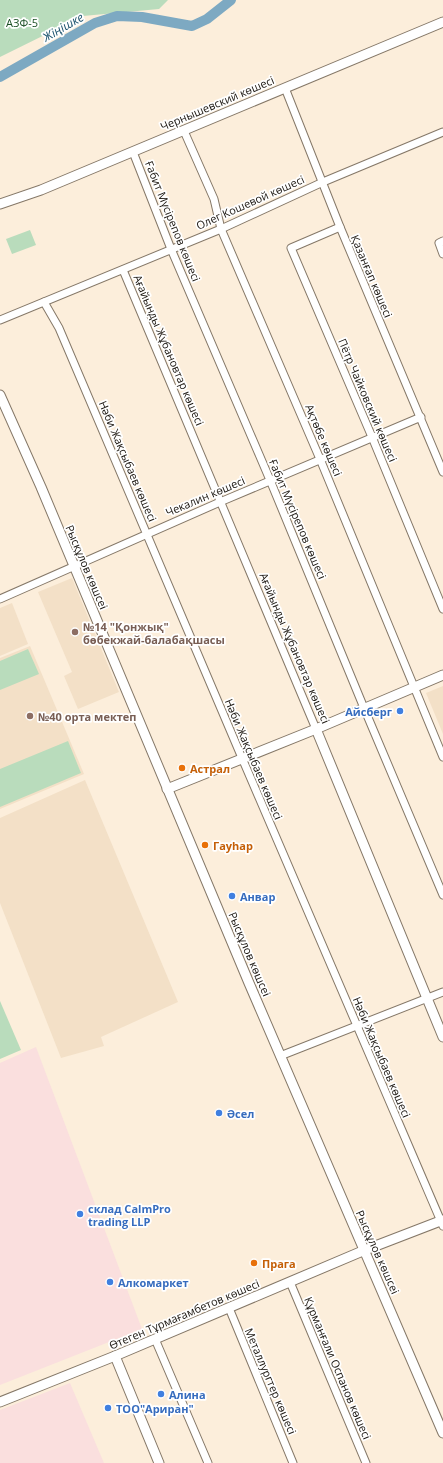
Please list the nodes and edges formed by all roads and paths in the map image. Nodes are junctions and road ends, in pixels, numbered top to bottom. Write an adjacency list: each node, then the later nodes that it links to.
1 (443, 22): 2 (street, Чернышевский көшесі)
2 (285, 88): 3 (street, Чернышевский көшесі); 6 (street, Қазанғап көшесі)
3 (184, 131): 5 (street, Чернышевский көшесі); 9 (street, Ақтөбе көшесі)
4 (443, 132): 6 (street, Олег Кошевой көшесі)
5 (133, 152): 7 (street, Чернышевский көшесі); 11 (street, Ғабит Мүсірепов көшесі)
6 (323, 182): 8 (street, Қазанғап көшесі); 9 (street, Олег Кошевой көшесі)
7 (0, 204)
8 (340, 227): 17 (street, Қазанғап көшесі); 18 (street, Пётр Чайковский көшесі)
9 (221, 229): 11 (street, Олег Кошевой көшесі); 19 (street, Ақтөбе көшесі)
10 (443, 241): 12 (street)
11 (171, 249): 13 (street, Олег Кошевой көшесі); 21 (street, Ғабит Мүсірепов көшесі)
12 (443, 254)
13 (123, 270): 14 (street, Олег Кошевой көшесі); 22 (street, Ағайынды Жұбановтар көшесі)
14 (44, 302): 15 (street, Олег Кошевой көшесі); 23 (street, Нәби Жақсыбаев көшесі)
15 (0, 320)
16 (0, 395): 24 (street, Рысқұлов көшсеі)
17 (421, 417): 18 (street, Чекалин көшесі); 20 (street, Қазанғап көшесі)
18 (372, 437): 19 (street, Чекалин көшесі); 26 (street, Пётр Чайковский көшесі)
19 (320, 459): 21 (street, Чекалин көшесі); 28 (street, Ақтөбе көшесі)
20 (443, 472)
21 (270, 480): 22 (street, Чекалин көшесі); 29 (street, Ғабит Мүсірепов көшесі)
22 (220, 502): 23 (street, Чекалин көшесі); 30 (street, Ағайынды Жұбановтар көшесі)
23 (147, 534): 24 (street, Чекалин көшесі); 32 (street, Нәби Жақсыбаев көшесі)
24 (74, 567): 25 (street, Чекалин көшесі); 33 (street, Рысқұлов көшсеі)
25 (0, 599)
26 (443, 609)
27 (443, 675): 28 (street)
28 (414, 687): 29 (street); 31 (street, Ақтөбе көшесі)
29 (364, 708): 30 (street); 34 (street, Ғабит Мүсірепов көшесі)
30 (316, 729): 32 (street); 36 (street, Ағайынды Жұбановтар көшесі)
31 (443, 757)
32 (242, 758): 33 (street); 37 (street, Нәби Жақсыбаев көшесі)
33 (167, 789): 39 (street, Рысқұлов көшсеі)
34 (443, 894)
35 (443, 992): 36 (street)
36 (427, 998): 37 (street); 38 (street, Ағайынды Жұбановтар көшесі)
37 (357, 1026): 39 (street); 40 (street, Нәби Жақсыбаев көшесі)
38 (443, 1037)
39 (280, 1056): 41 (street, Рысқұлов көшсеі)
40 (442, 1222): 41 (street, Өтеген Тұрмағамбетов көшесі)
41 (365, 1250): 42 (street, Өтеген Тұрмағамбетов көшесі); 47 (street, Рысқұлов көшсеі)
42 (290, 1282): 43 (street, Өтеген Тұрмағамбетов көшесі); 51 (street, Құрманғали Оспанов көшесі)
43 (228, 1308): 44 (street, Өтеген Тұрмағамбетов көшесі); 50 (street, Металлургтер көшесі)
44 (155, 1339): 45 (street, Өтеген Тұрмағамбетов көшесі); 49 (street)
45 (115, 1356): 46 (street, Өтеген Тұрмағамбетов көшесі); 48 (street)
46 (0, 1402)
47 (443, 1433)
48 (159, 1463)
49 (208, 1463)
50 (293, 1463)
51 (366, 1463)

